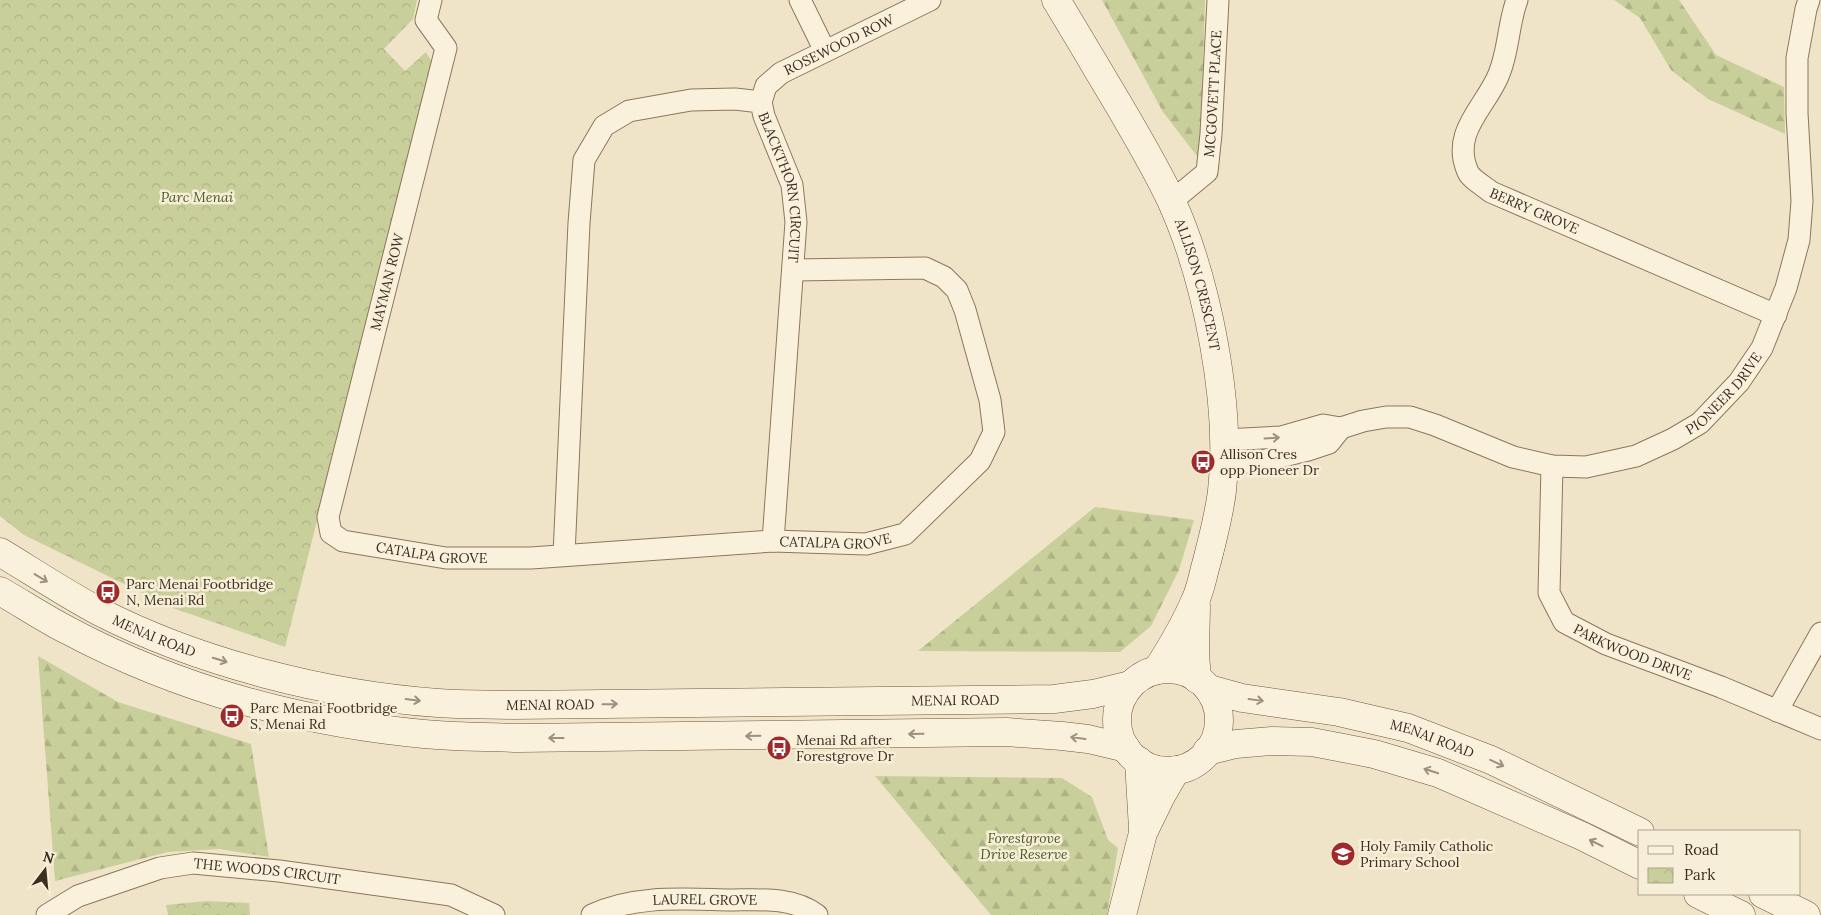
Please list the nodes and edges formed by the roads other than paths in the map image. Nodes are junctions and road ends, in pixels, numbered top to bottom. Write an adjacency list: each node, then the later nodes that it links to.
1 (431, 0): 15 (street, MAYMAN ROW)
2 (800, 0): 8 (street)
3 (930, 0): 8 (street, ROSEWOOD ROW)
4 (1056, 0): 10 (main road, ALLISON CRESCENT)
5 (1218, 0): 10 (street, MCGOVETT PLACE)
6 (1517, 0): 12 (street, BERRY GROVE)
7 (1809, 0): 12 (street, PIONEER DRIVE)
8 (825, 51): 9 (street, ROSEWOOD ROW)
9 (761, 102): 11 (street, BLACKTHORN CIRCUIT); 18 (street, BLACKTHORN CIRCUIT)
10 (1172, 201): 13 (main road, ALLISON CRESCENT)
11 (793, 270): 16 (street, BLACKTHORN CIRCUIT); 16 (street, CATALPA GROVE)
12 (1776, 315): 14 (street, PIONEER DRIVE)
13 (1224, 452): 14 (street, PIONEER DRIVE); 20 (main road, ALLISON CRESCENT)
14 (1552, 466): 25 (street, PARKWOOD DRIVE)
15 (328, 517): 18 (street, CATALPA GROVE)
16 (773, 541): 18 (street, CATALPA GROVE)
17 (0, 552): 24 (main road, MENAI ROAD, one-way to 24)
18 (564, 555)
19 (0, 590): 28 (main road, one-way to 19)
20 (1196, 600): 22 (main road); 23 (main road)
21 (1821, 633): 25 (street)
22 (1157, 670): 23 (main road); 24 (main road)
23 (1203, 684): 27 (main road); 30 (main road, MENAI ROAD, one-way to 30)
24 (1130, 685): 28 (main road)
25 (1777, 711): 26 (street, PARKWOOD DRIVE)
26 (1821, 729)
27 (1207, 751): 29 (main road); 32 (main road, one-way to 27)
28 (1132, 754): 29 (main road); 31 (main road)
29 (1176, 770): 31 (main road)
30 (1638, 831)
31 (1143, 833): 39 (main road)
32 (1638, 864)
33 (1700, 895): 40 (main road)
34 (1765, 895): 41 (main road)
35 (47, 915): 36 (street, THE WOODS CIRCUIT)
36 (494, 915)
37 (592, 915): 38 (street, LAUREL GROVE)
38 (817, 915)
39 (1122, 915)
40 (1741, 915)
41 (1806, 915)

